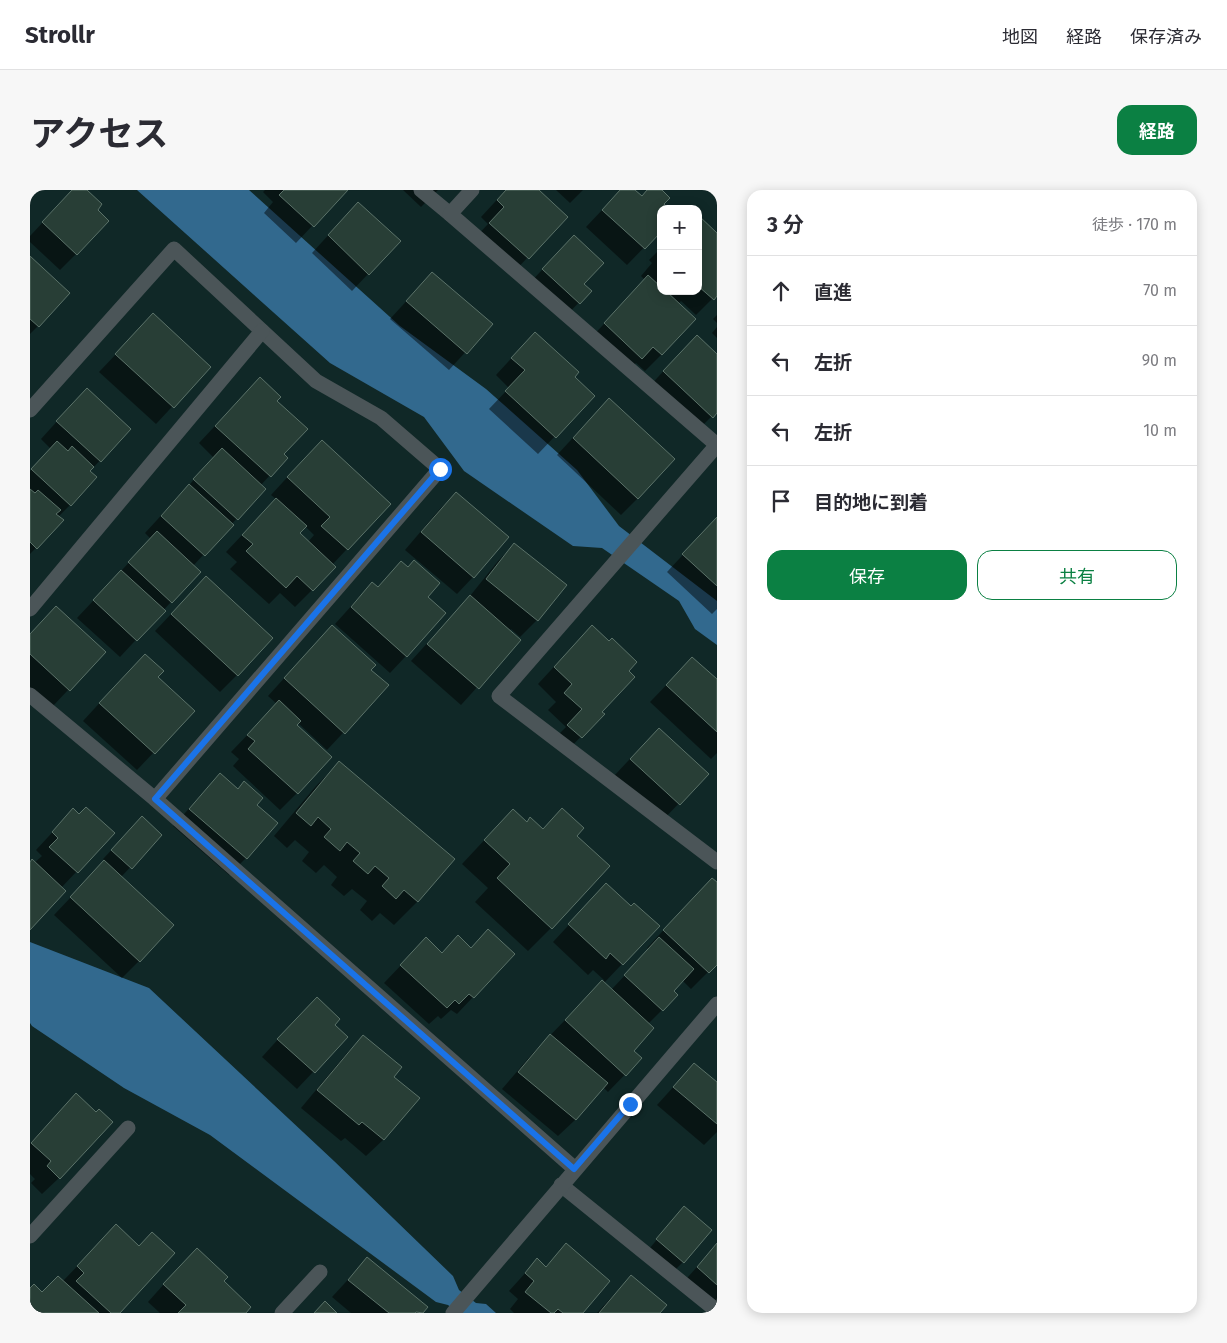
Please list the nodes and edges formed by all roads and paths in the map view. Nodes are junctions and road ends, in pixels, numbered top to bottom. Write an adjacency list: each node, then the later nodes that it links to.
1 (421, 190): 3 (street)
2 (472, 190): 3 (street)
3 (450, 214): 6 (street)
4 (262, 331): 5 (street); 7 (street); 9 (street)
5 (30, 410)
6 (717, 445): 10 (street)
7 (30, 610)
8 (30, 694): 9 (street)
9 (155, 799): 13 (street)
10 (717, 862)
11 (717, 1004): 13 (street)
12 (128, 1128): 15 (street)
13 (574, 1169): 14 (street)
14 (562, 1184): 17 (street); 19 (street)
15 (30, 1236)
16 (320, 1272): 18 (street)
17 (717, 1311)
18 (282, 1313)
19 (452, 1313)

